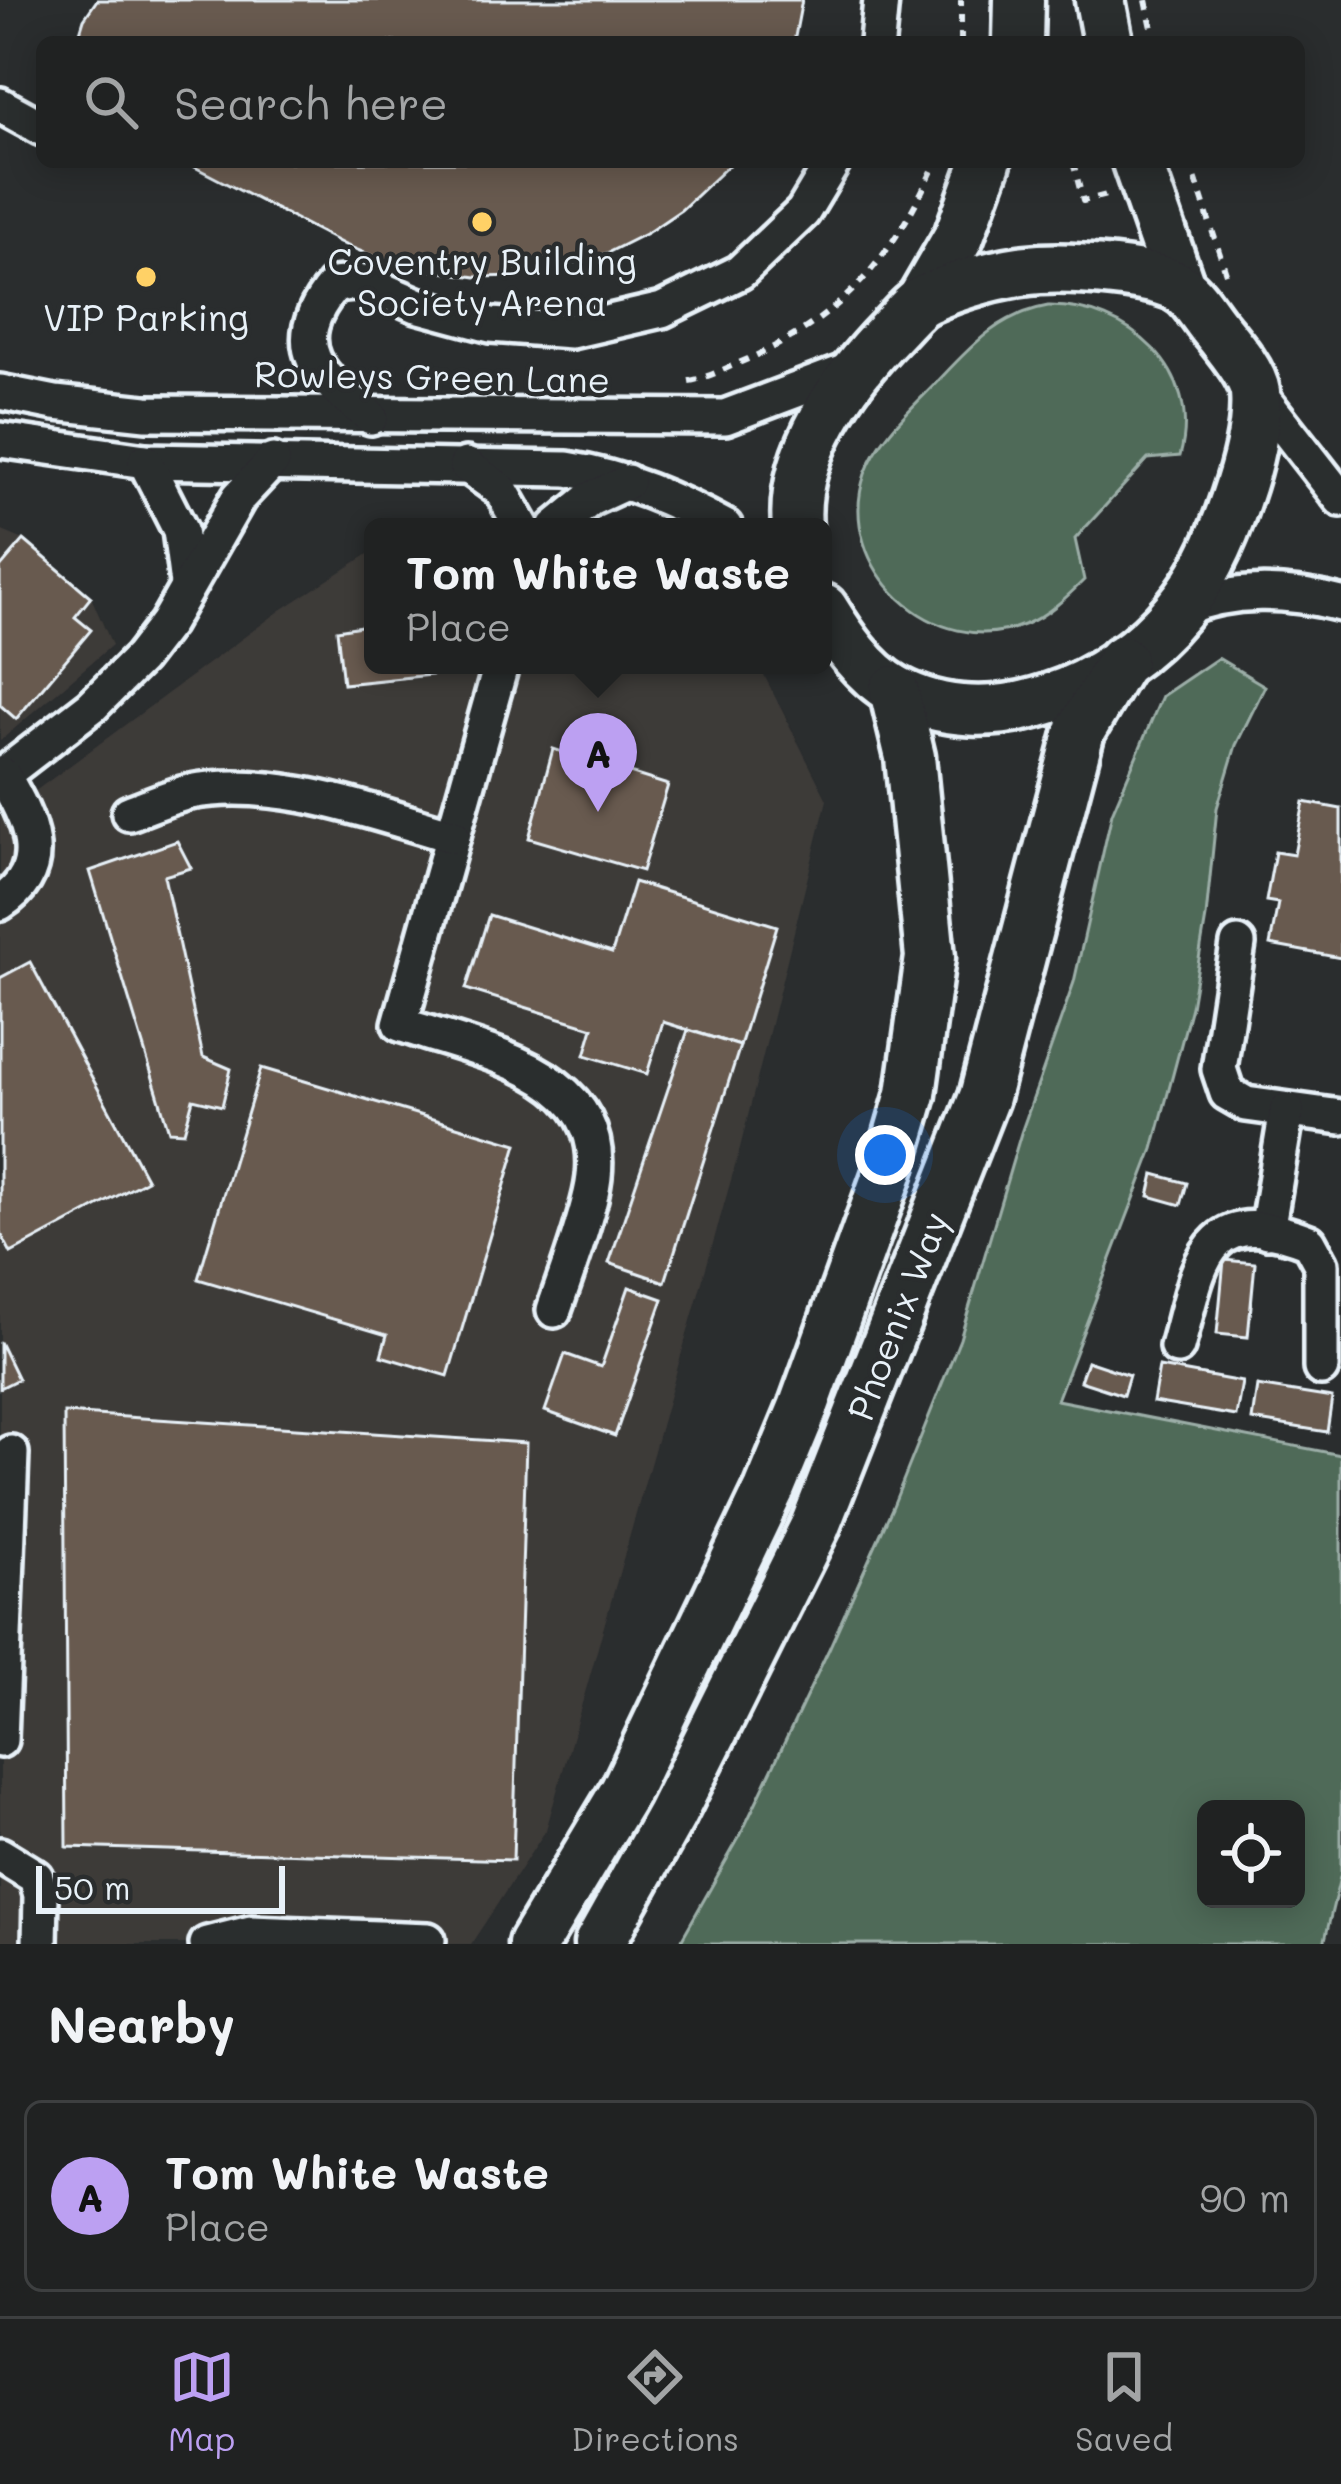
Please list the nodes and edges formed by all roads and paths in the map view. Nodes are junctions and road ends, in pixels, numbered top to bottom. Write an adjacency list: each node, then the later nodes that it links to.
1 (881, 0): 6 (street)
2 (961, 0): 7 (path)
3 (1019, 0): 8 (highway)
4 (1100, 0): 9 (highway)
5 (1146, 0): 10 (path)
6 (878, 36)
7 (961, 36)
8 (1018, 36)
9 (1107, 36)
10 (1154, 36)
11 (0, 105): 12 (street)
12 (36, 125)
13 (829, 168): 25 (street)
14 (984, 168): 21 (highway)
15 (1075, 168): 19 (path)
16 (1139, 168): 20 (highway)
17 (1192, 168): 18 (path)
18 (1194, 175)
19 (1083, 201)
20 (1181, 289): 21 (highway); 23 (highway)
21 (922, 300): 22 (highway)
22 (855, 368): 25 (street, Rowleys Green Lane); 35 (highway)
23 (1255, 388): 31 (street); 38 (highway)
24 (0, 392): 25 (street, Rowleys Green Lane)
25 (371, 417)
26 (0, 440): 27 (street)
27 (145, 461): 28 (street); 36 (street)
28 (273, 461): 29 (street); 36 (street)
29 (466, 465): 30 (street); 32 (street)
30 (627, 482): 33 (street); 34 (street)
31 (1341, 500)
32 (517, 518)
33 (567, 518)
34 (708, 518)
35 (798, 518)
36 (187, 584): 43 (street)
37 (1341, 604): 38 (street)
38 (1180, 609): 40 (highway)
39 (832, 621): 42 (highway)
40 (1122, 660): 42 (highway); 61 (highway, Phoenix Way)
41 (498, 674): 45 (street)
42 (894, 689): 60 (highway, Phoenix Way)
43 (1, 776): 46 (street)
44 (129, 813): 45 (street)
45 (453, 836): 51 (street)
46 (0, 903)
47 (1238, 944): 48 (street)
48 (1287, 1110): 49 (street); 50 (street)
49 (1341, 1117)
50 (1268, 1231): 52 (street); 53 (street)
51 (554, 1310)
52 (1177, 1348)
53 (1321, 1368)
54 (11, 1453): 55 (street)
55 (0, 1740)
56 (0, 1855): 58 (street)
57 (428, 1940): 59 (street)
58 (40, 1944)
59 (207, 1944)
60 (533, 1944)
61 (599, 1944)

